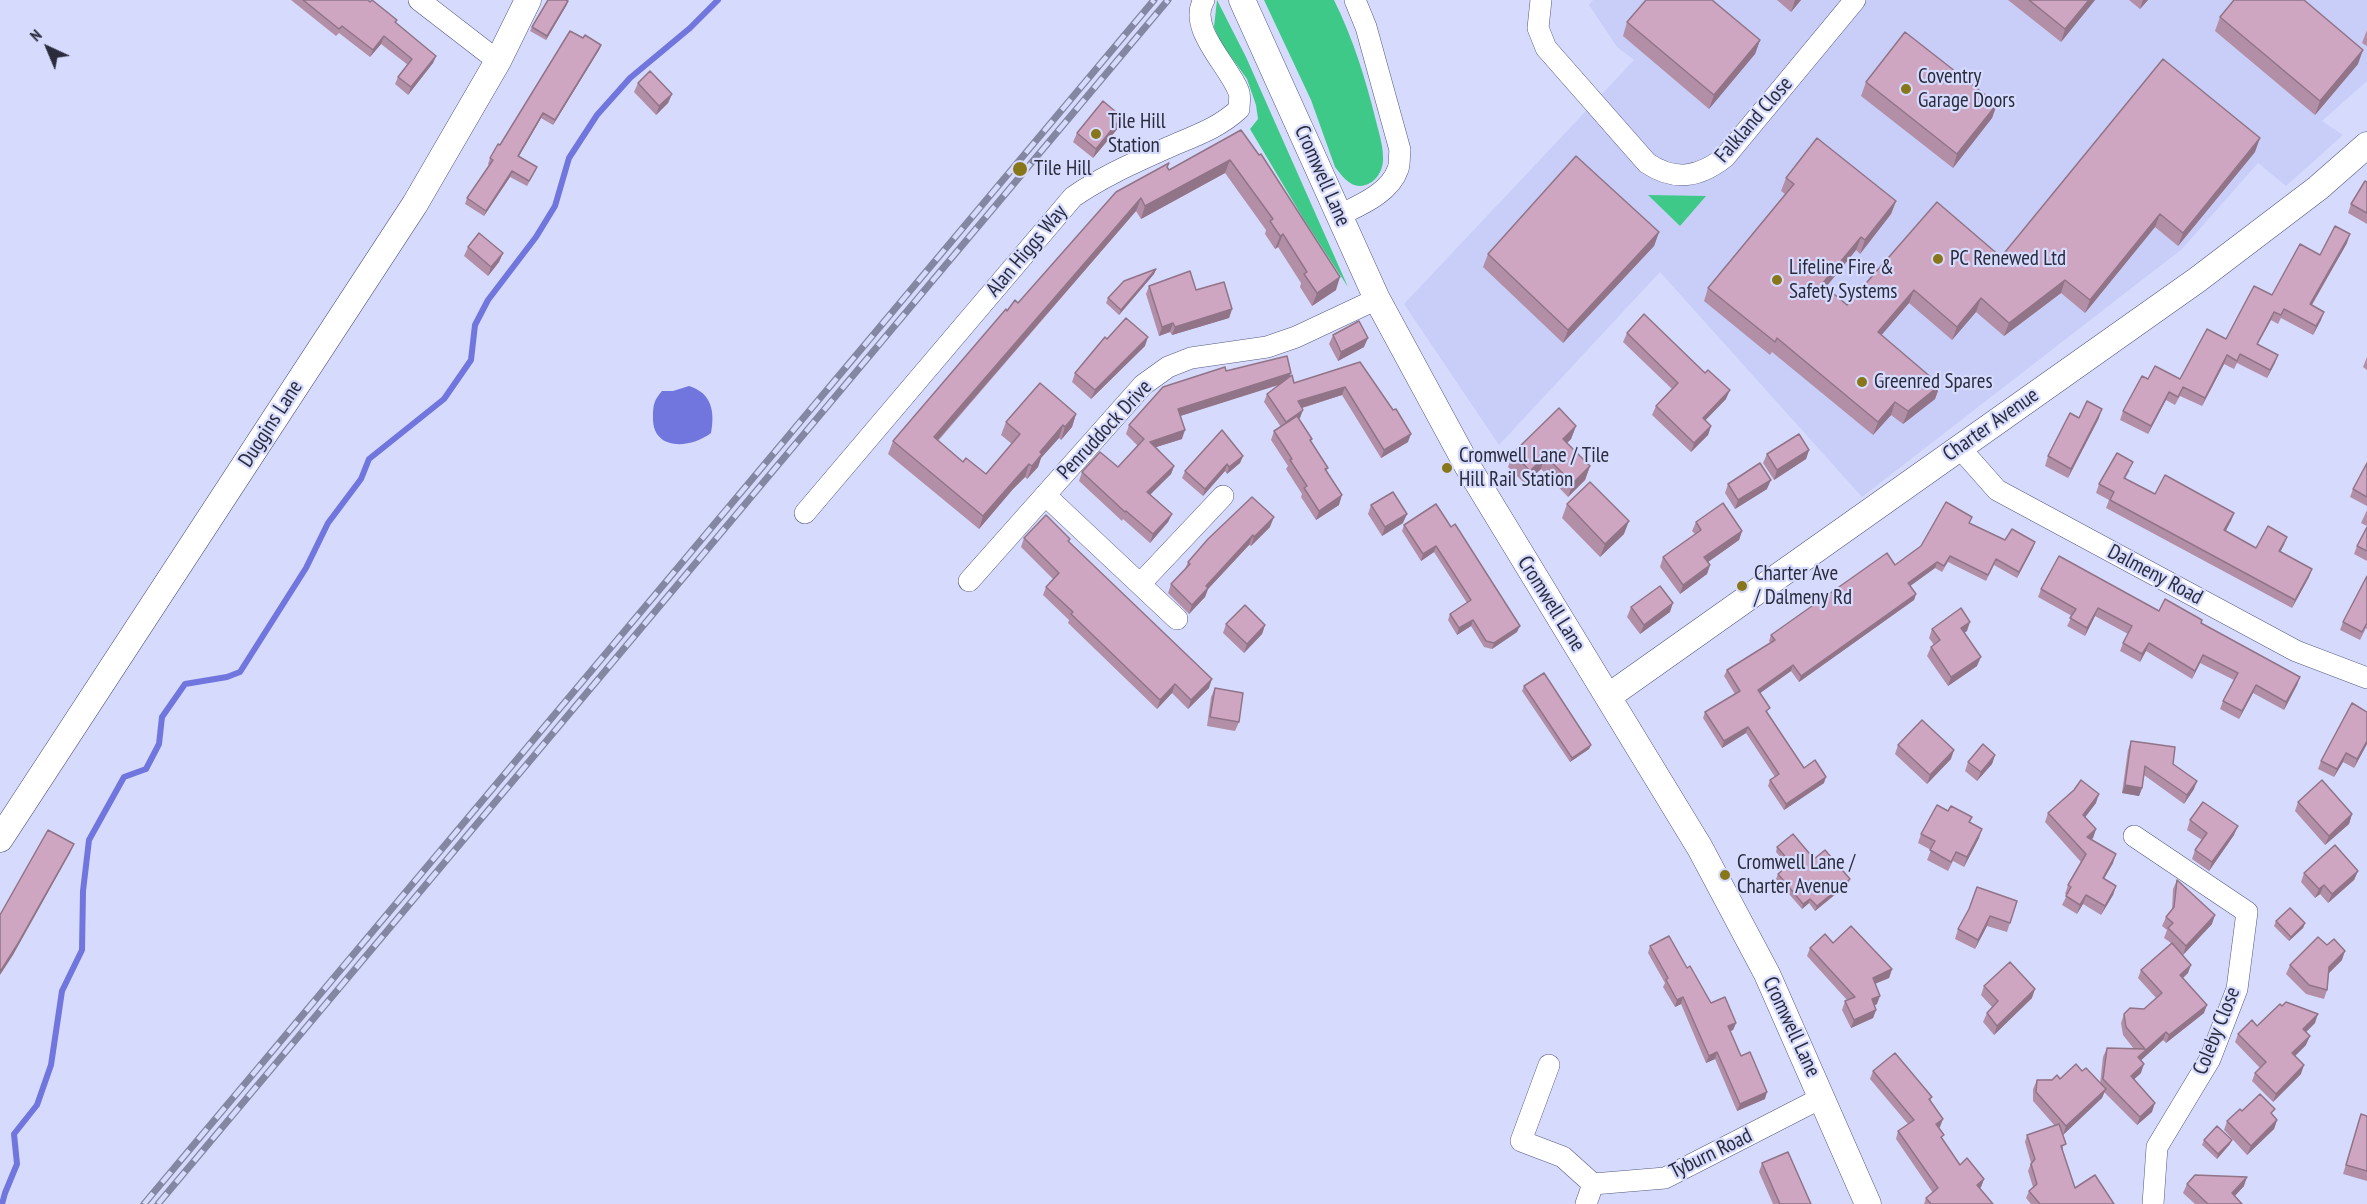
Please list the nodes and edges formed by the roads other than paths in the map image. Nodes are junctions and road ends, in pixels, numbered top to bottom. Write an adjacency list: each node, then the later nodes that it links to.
1 (419, 0): 8 (street)
2 (528, 0): 8 (street, Duggins Lane)
3 (1204, 0): 15 (street, Alan Higgs Way)
4 (1242, 0): 10 (street, Cromwell Lane)
5 (1355, 0): 10 (street)
6 (1541, 0): 7 (street, Falkland Close)
7 (1855, 0)
8 (498, 61): 22 (street, Duggins Lane)
9 (2367, 145): 12 (street, Charter Avenue)
10 (1340, 215): 11 (street, Cromwell Lane)
11 (1377, 299): 13 (street, Penruddock Drive); 20 (street, Cromwell Lane)
12 (1959, 447): 19 (street, Dalmeny Road); 20 (street, Charter Avenue)
13 (1046, 495): 16 (street, Penruddock Drive); 17 (street)
14 (1223, 496): 17 (street)
15 (805, 513)
16 (969, 581)
17 (1141, 583): 18 (street)
18 (1178, 619)
19 (2367, 678)
20 (1609, 696): 24 (street, Cromwell Lane)
21 (2134, 836): 27 (street, Coleby Close)
22 (0, 839)
23 (1549, 1065): 25 (street)
24 (1823, 1098): 25 (street, Tyburn Road); 26 (street, Cromwell Lane)
25 (1589, 1194)
26 (1868, 1204)
27 (2153, 1204)

